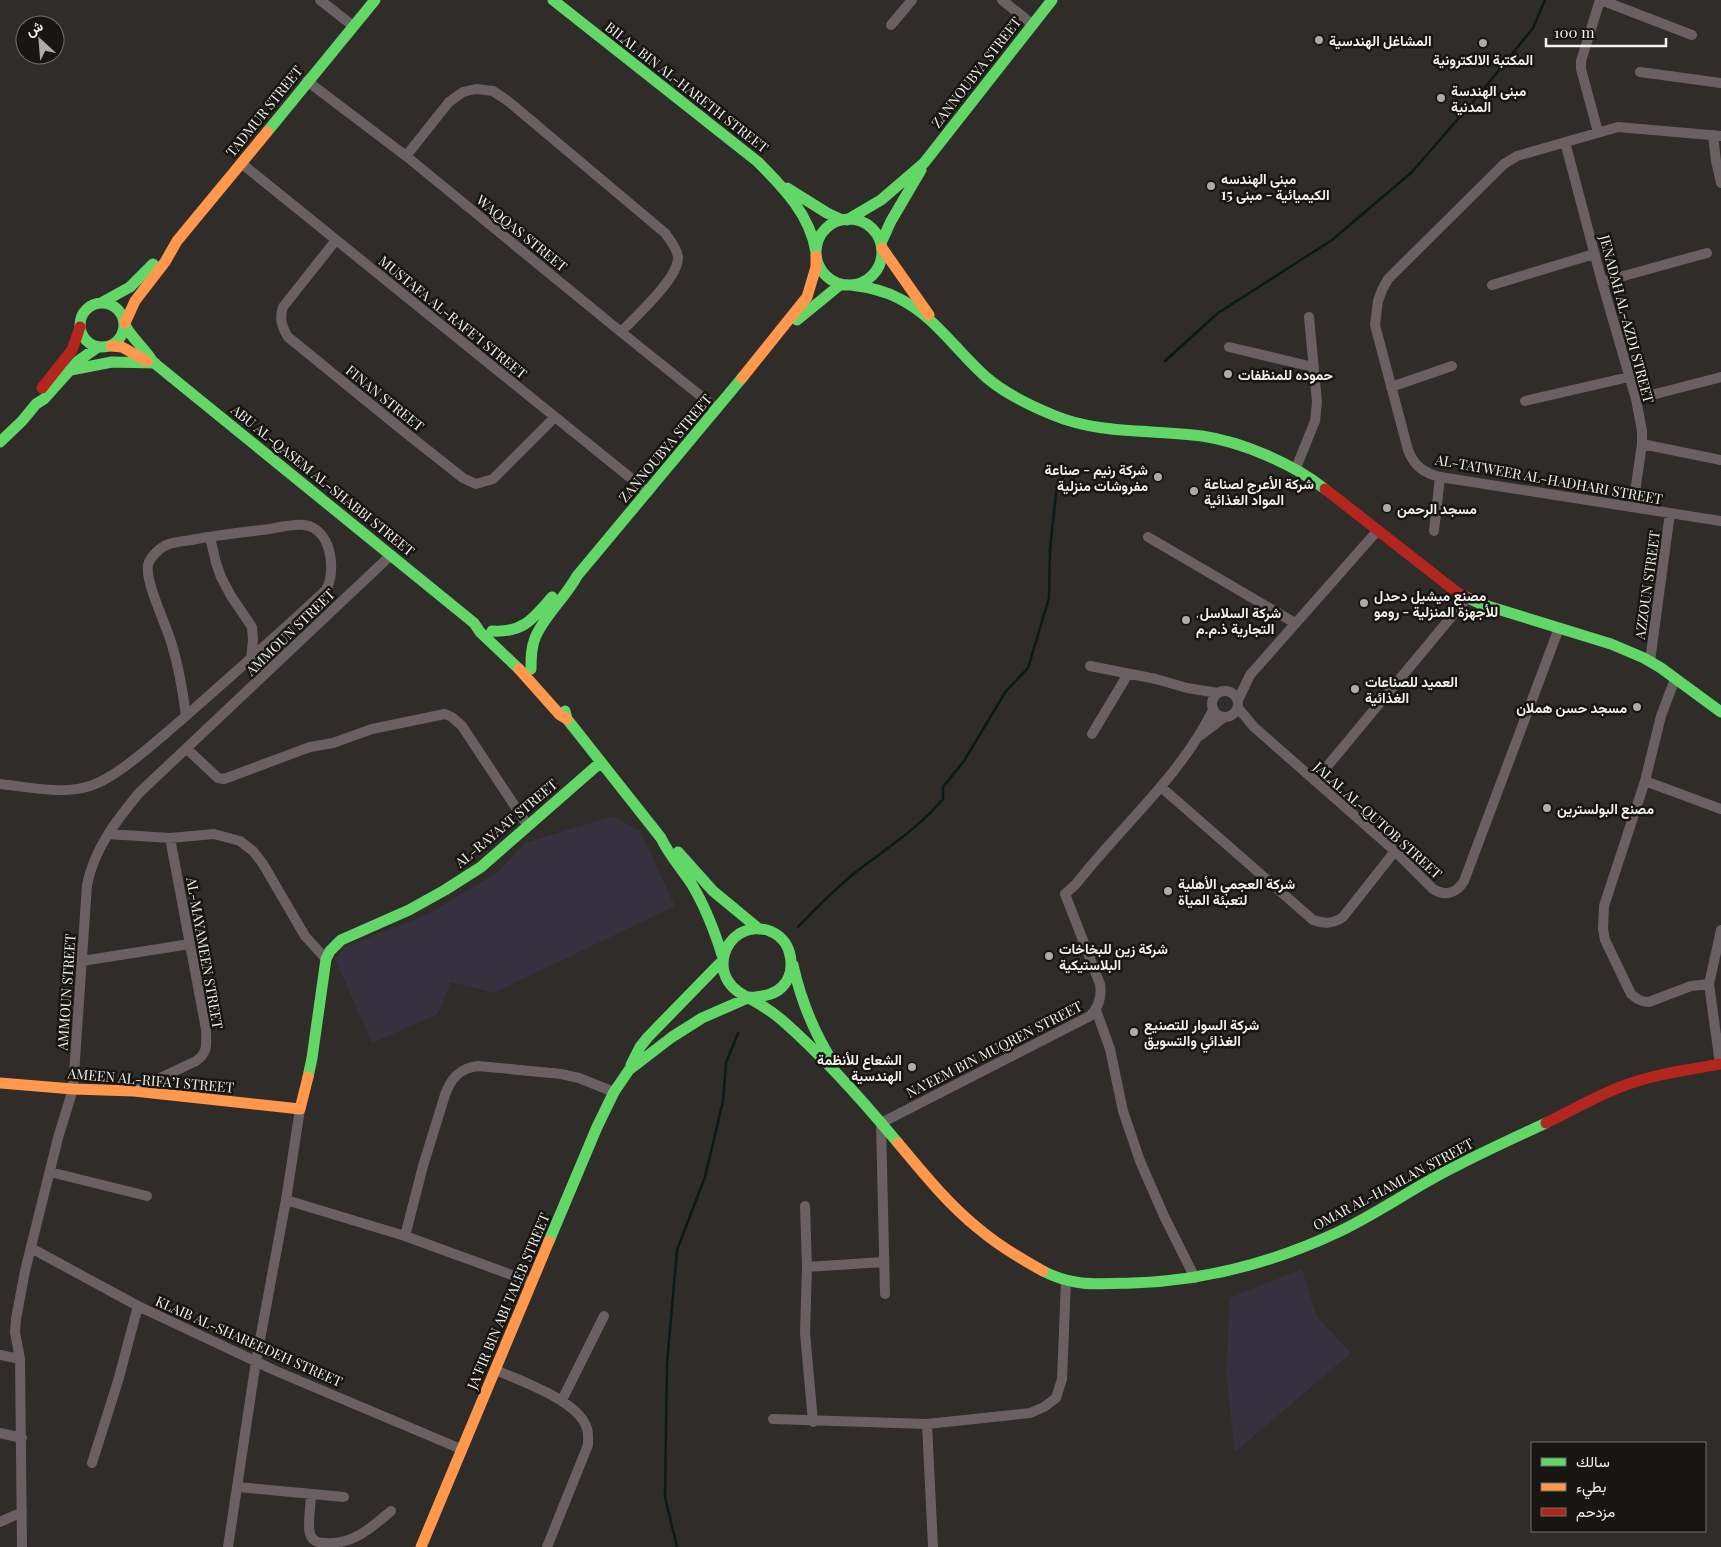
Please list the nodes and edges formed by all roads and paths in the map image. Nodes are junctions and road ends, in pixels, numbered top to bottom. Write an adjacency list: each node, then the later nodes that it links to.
1 (320, 0): 10 (street)
2 (375, 0): 10 (street, TADMUR STREET)
3 (552, 0): 21 (street, BILAL BIN AL-HARETH STREET)
4 (912, 0): 9 (street)
5 (1002, 0): 8 (street)
6 (1052, 0): 8 (street, ZANNOUBYA STREET)
7 (1601, 0): 11 (street); 15 (street)
8 (1032, 24): 19 (street, ZANNOUBYA STREET)
9 (891, 25)
10 (353, 26): 13 (street, TADMUR STREET)
11 (1692, 36)
12 (1640, 72): 14 (street)
13 (307, 80): 18 (street, WAQQAS STREET); 20 (street, TADMUR STREET)
14 (1721, 83)
15 (1598, 132): 16 (street, AL-TATWEER AL-HADHARI STREET); 17 (street, AL-TATWEER AL-HADHARI STREET)
16 (1717, 136): 22 (street)
17 (1565, 142): 31 (street, JENADAH AL-AZDI STREET); 51 (street, AL-TATWEER AL-HADHARI STREET)
18 (406, 156): 40 (street, WAQQAS STREET); 40 (street)
19 (924, 162): 25 (street, ZANNOUBYA STREET); 28 (street, ZANNOUBYA STREET)
20 (240, 163): 26 (street, MUSTAFA AL-RAFE’I STREET); 27 (street, TADMUR STREET)
21 (778, 182): 23 (street, BILAL BIN AL-HARETH STREET); 24 (street, BILAL BIN AL-HARETH STREET)
22 (1721, 183)
23 (818, 208): 24 (street); 25 (street, BILAL BIN AL-HARETH STREET)
24 (803, 216): 30 (street, BILAL BIN AL-HARETH STREET)
25 (844, 220): 28 (street); 30 (street)
26 (336, 240): 56 (street, MUSTAFA AL-RAFE’I STREET); 56 (street, FINAN STREET)
27 (177, 241): 35 (street, TADMUR STREET); 37 (street, TADMUR STREET)
28 (881, 246): 33 (street); 38 (street)
29 (1707, 253): 32 (street)
30 (816, 254): 33 (street); 41 (street, ZANNOUBYA STREET)
31 (1594, 254): 32 (street, JENADAH AL-AZDI STREET); 34 (street)
32 (1602, 282): 49 (street, JENADAH AL-AZDI STREET)
33 (846, 285): 38 (street); 41 (street, ZANNOUBYA STREET)
34 (1492, 285)
35 (102, 303): 37 (street); 39 (street)
36 (1309, 317): 47 (street)
37 (125, 324): 42 (street); 45 (street, ABU AL-QASEM AL-SHABBI STREET)
38 (936, 326): 60 (street)
39 (80, 327): 44 (street); 54 (street)
40 (621, 332): 55 (street, WAQQAS STREET)
41 (775, 338): 55 (street, ZANNOUBYA STREET)
42 (111, 346): 44 (street); 45 (street, ABU AL-QASEM AL-SHABBI STREET)
43 (1229, 347): 47 (street)
44 (98, 348): 48 (street)
45 (154, 362): 48 (street); 70 (street, ABU AL-QASEM AL-SHABBI STREET)
46 (1452, 366): 51 (street)
47 (1313, 367): 60 (street)
48 (70, 370): 54 (street)
49 (1629, 377): 52 (street, JENADAH AL-AZDI STREET); 53 (street)
50 (1721, 377): 52 (street)
51 (1391, 387): 61 (street, AL-TATWEER AL-HADHARI STREET)
52 (1636, 399): 58 (street, JENADAH AL-AZDI STREET)
53 (1525, 401)
54 (36, 404): 57 (street)
55 (718, 409): 62 (street, ZANNOUBYA STREET)
56 (555, 417): 62 (street, MUSTAFA AL-RAFE’I STREET)
57 (0, 442)
58 (1642, 444): 59 (street); 63 (street, JENADAH AL-AZDI STREET)
59 (1721, 460)
60 (1296, 468): 66 (street)
61 (1440, 476): 63 (street, AL-TATWEER AL-HADHARI STREET); 67 (street)
62 (648, 492): 71 (street, ZANNOUBYA STREET)
63 (1633, 506): 64 (street, AL-TATWEER AL-HADHARI STREET)
64 (1670, 513): 65 (street, AL-TATWEER AL-HADHARI STREET); 78 (street, AZZOUN STREET)
65 (1721, 521)
66 (1378, 530): 72 (street); 74 (street)
67 (1434, 531)
68 (210, 537): 77 (street); 77 (street); 89 (street)
69 (1148, 537): 74 (street)
70 (391, 555): 73 (street, ABU AL-QASEM AL-SHABBI STREET); 95 (street, AMMOUN STREET)
71 (577, 576): 76 (street, ZANNOUBYA STREET); 80 (street, ZANNOUBYA STREET)
72 (1467, 598): 75 (street); 97 (street)
73 (474, 623): 76 (street, ABU AL-QASEM AL-SHABBI STREET); 91 (street, ABU AL-QASEM AL-SHABBI STREET)
74 (1296, 623): 82 (street)
75 (1559, 628): 78 (street); 106 (street, JALAL AL-QUTOB STREET)
76 (492, 632): 80 (street, ABU AL-QASEM AL-SHABBI STREET)
77 (252, 659): 89 (street)
78 (1650, 661): 83 (street)
79 (1090, 666): 81 (street)
80 (531, 669): 91 (street, ABU AL-QASEM AL-SHABBI STREET)
81 (1128, 674): 84 (street); 93 (street)
82 (1250, 675): 85 (street); 86 (street)
83 (1675, 678): 88 (street); 98 (street)
84 (1187, 688): 85 (street); 87 (street)
85 (1222, 692): 86 (street); 87 (street)
86 (1238, 704): 90 (street); 92 (street, JALAL AL-QUTOB STREET)
87 (1212, 706): 90 (street); 94 (street, NA’EEM BIN MUQREN STREET)
88 (1721, 712)
89 (186, 716): 99 (street)
90 (1227, 717): 92 (street, JALAL AL-QUTOB STREET); 94 (street, NA’EEM BIN MUQREN STREET)
91 (567, 719): 96 (street, ABU AL-QASEM AL-SHABBI STREET)
92 (1254, 727): 97 (street, JALAL AL-QUTOB STREET)
93 (1092, 734)
94 (1194, 740): 100 (street, NA’EEM BIN MUQREN STREET)
95 (187, 748): 102 (street); 103 (street, AMMOUN STREET)
96 (601, 762): 102 (street, AL-RAYAAT STREET); 105 (street, ABU AL-QASEM AL-SHABBI STREET)
97 (1315, 781): 106 (street, JALAL AL-QUTOB STREET)
98 (1646, 781): 101 (street); 114 (street)
99 (0, 784)
100 (1161, 787): 106 (street); 116 (street, NA’EEM BIN MUQREN STREET)
101 (1721, 810)
102 (528, 826): 110 (street, AL-RAYAAT STREET)
103 (108, 834): 104 (street); 112 (street, AMMOUN STREET)
104 (170, 838): 109 (street, AL-MAYAMEEN STREET); 110 (street)
105 (661, 838): 107 (street, ABU AL-QASEM AL-SHABBI STREET); 111 (street, ABU AL-QASEM AL-SHABBI STREET)
106 (1395, 851)
107 (759, 928): 111 (street); 113 (street)
108 (1721, 930): 114 (street)
109 (190, 944): 112 (street); 122 (street, AL-MAYAMEEN STREET)
110 (326, 959): 124 (street)
111 (723, 959): 115 (street); 118 (street, JA’FIR BIN ABI TALEB STREET)
112 (82, 961): 121 (street, AMMOUN STREET)
113 (792, 962): 115 (street); 120 (street, OMAR AL-HAMLAN STREET)
114 (1709, 984): 117 (street)
115 (750, 998): 118 (street, JA’FIR BIN ABI TALEB STREET); 120 (street, OMAR AL-HAMLAN STREET)
116 (1096, 1010): 125 (street, NA’EEM BIN MUQREN STREET); 134 (street)
117 (1721, 1064): 134 (street, OMAR AL-HAMLAN STREET)
118 (630, 1070): 123 (street, JA’FIR BIN ABI TALEB STREET)
119 (0, 1083): 121 (street, AMEEN AL-RIFA’I STREET)
120 (846, 1084): 125 (street, OMAR AL-HAMLAN STREET)
121 (73, 1089): 122 (street, AMEEN AL-RIFA’I STREET); 126 (street, AMMOUN STREET)
122 (134, 1091): 124 (street, AMEEN AL-RIFA’I STREET)
123 (614, 1092): 130 (street); 136 (street, JA’FIR BIN ABI TALEB STREET)
124 (300, 1109): 128 (street)
125 (881, 1123): 132 (street); 135 (street, OMAR AL-HAMLAN STREET)
126 (50, 1172): 127 (street); 131 (street, AMMOUN STREET)
127 (148, 1196)
128 (286, 1200): 130 (street); 142 (street)
129 (805, 1206): 133 (street)
130 (405, 1236): 136 (street)
131 (31, 1248): 138 (street, KLAIB AL-SHAREEDEH STREET); 141 (street, AMMOUN STREET)
132 (883, 1262): 133 (street); 137 (street)
133 (807, 1266): 146 (street)
134 (1195, 1278): 135 (street, OMAR AL-HAMLAN STREET)
135 (1066, 1280): 147 (street)
136 (531, 1282): 143 (street, JA’FIR BIN ABI TALEB STREET)
137 (885, 1294)
138 (138, 1306): 142 (street, KLAIB AL-SHAREEDEH STREET); 151 (street)
139 (604, 1316): 144 (street)
140 (0, 1355): 141 (street)
141 (20, 1359): 149 (street, AMMOUN STREET)
142 (256, 1360): 150 (street, KLAIB AL-SHAREEDEH STREET); 152 (street)
143 (496, 1370): 144 (street); 150 (street, JA’FIR BIN ABI TALEB STREET)
144 (562, 1400): 161 (street)
145 (772, 1419): 146 (street)
146 (813, 1422): 147 (street)
147 (927, 1424): 162 (street)
148 (0, 1433): 149 (street)
149 (22, 1438): 156 (street, AMMOUN STREET)
150 (461, 1449): 160 (street, JA’FIR BIN ABI TALEB STREET)
151 (92, 1463)
152 (238, 1487): 153 (street); 159 (street)
153 (311, 1495): 154 (street); 155 (street)
154 (344, 1497)
155 (391, 1511)
156 (22, 1512): 157 (street); 158 (street, AMMOUN STREET)
157 (0, 1522)
158 (22, 1547)
159 (228, 1547)
160 (421, 1547)
161 (547, 1547)
162 (933, 1547)

